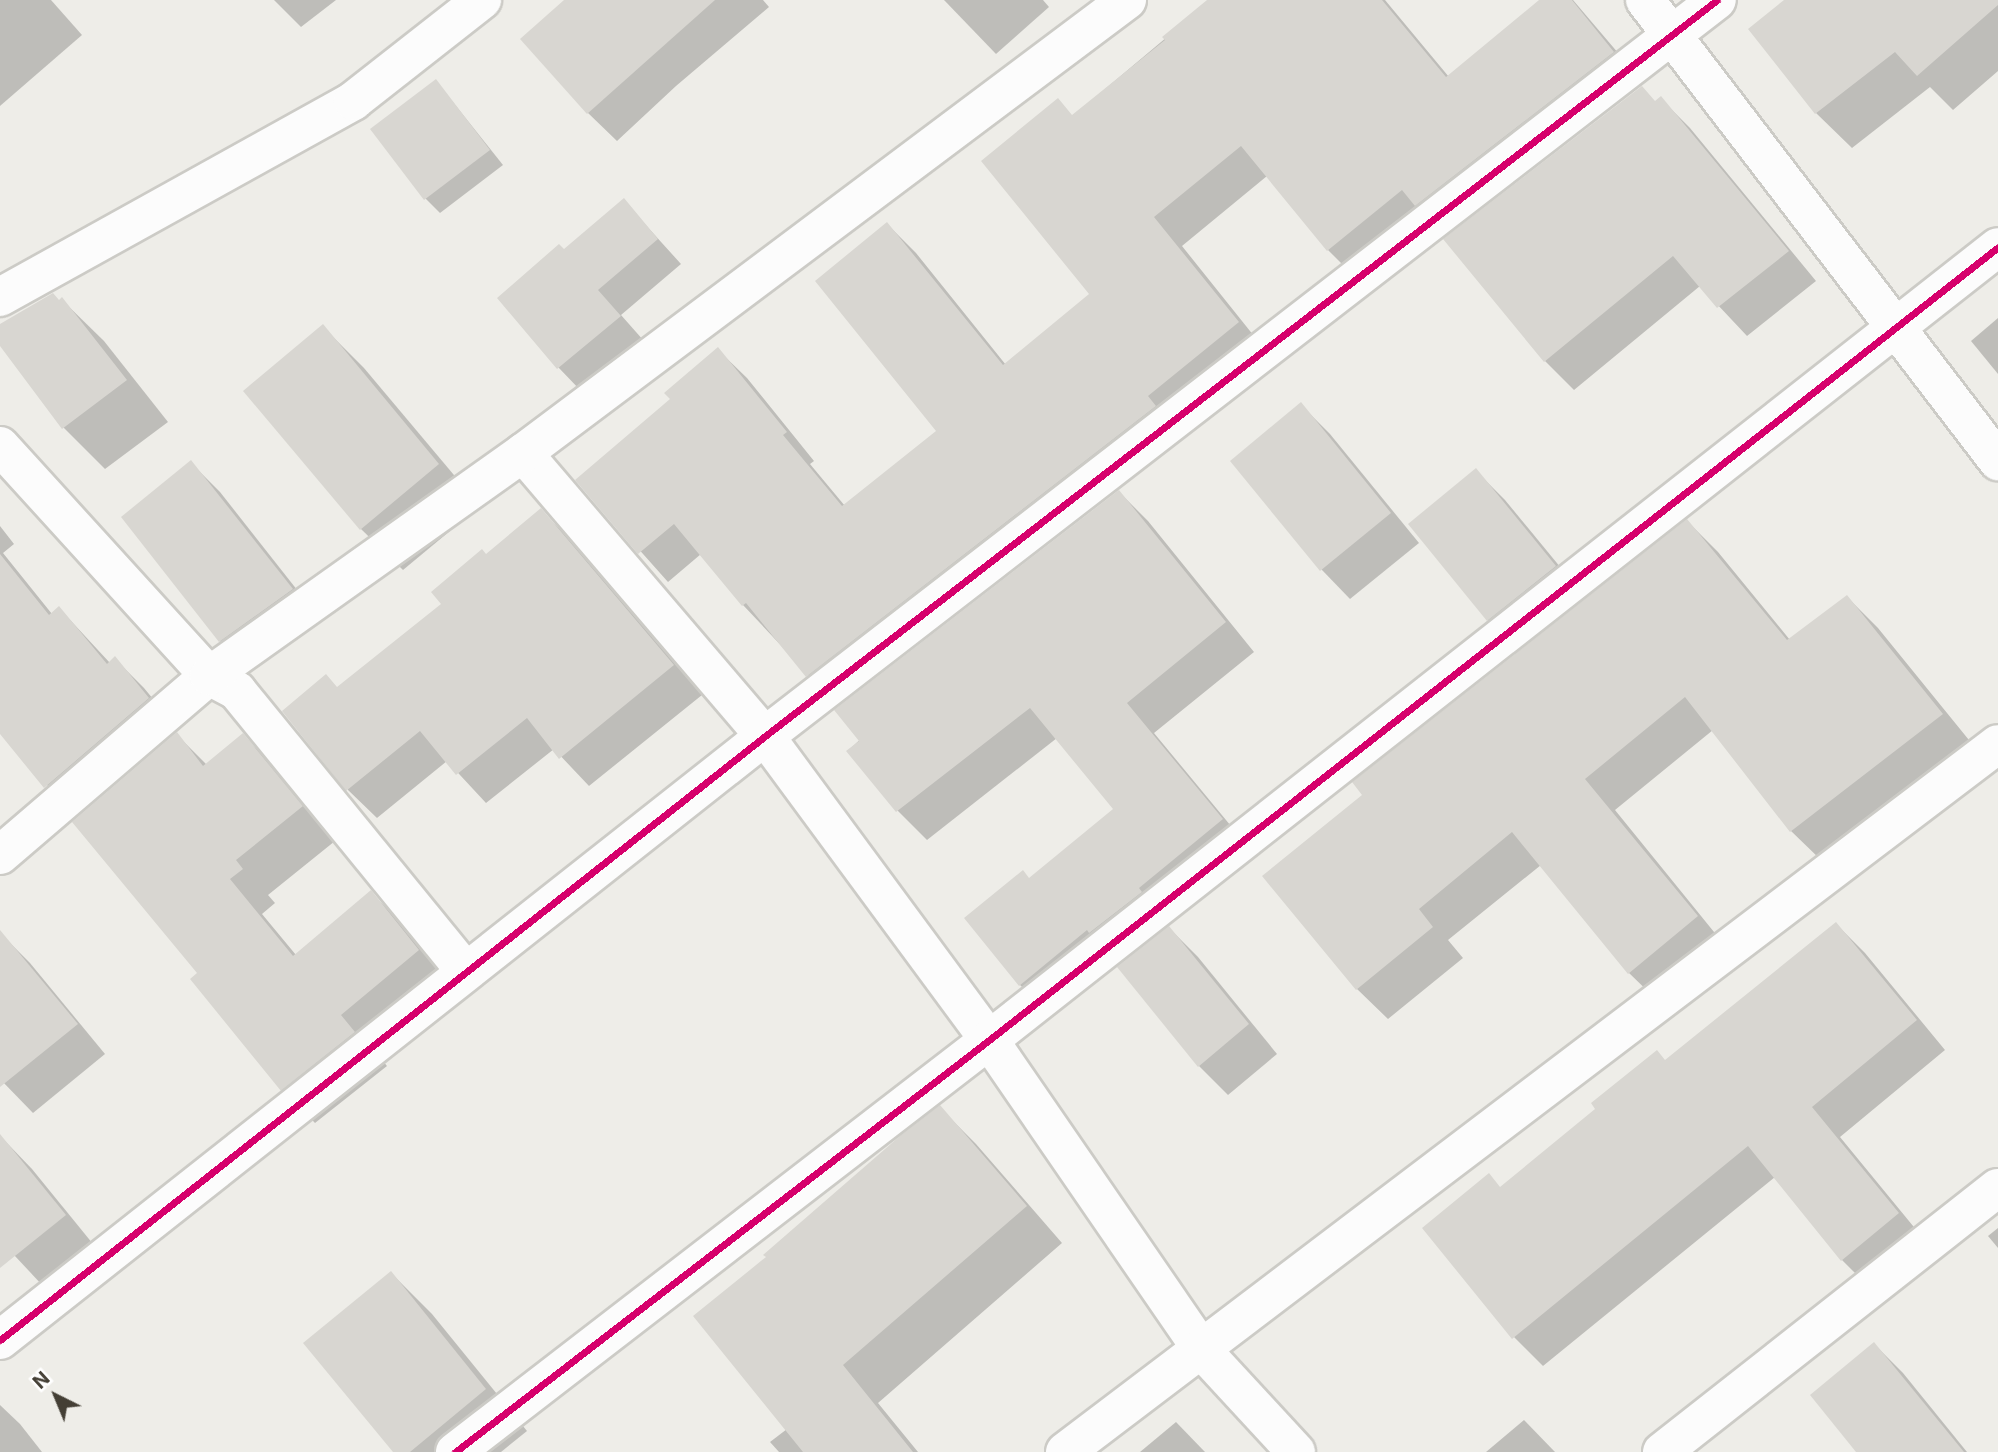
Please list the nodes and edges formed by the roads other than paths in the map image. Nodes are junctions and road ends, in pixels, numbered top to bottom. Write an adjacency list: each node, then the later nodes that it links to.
1 (482, 0): 7 (street)
2 (1127, 0): 10 (street)
3 (1644, 0): 5 (street)
4 (1717, 0): 5 (street)
5 (1673, 36): 8 (street); 13 (street)
6 (1998, 247): 8 (street)
7 (0, 297)
8 (1898, 329): 11 (street); 17 (street)
9 (0, 446): 12 (street)
10 (523, 453): 12 (street); 13 (street)
11 (1998, 461)
12 (209, 676): 15 (street); 16 (street)
13 (765, 736): 16 (street); 17 (street)
14 (1998, 744): 20 (street)
15 (0, 855)
16 (465, 971): 19 (street)
17 (989, 1040): 20 (street); 21 (street)
18 (1998, 1188): 24 (street)
19 (0, 1340)
20 (1201, 1349): 22 (street); 23 (street)
21 (455, 1452)
22 (1065, 1452)
23 (1296, 1452)
24 (1662, 1452)

